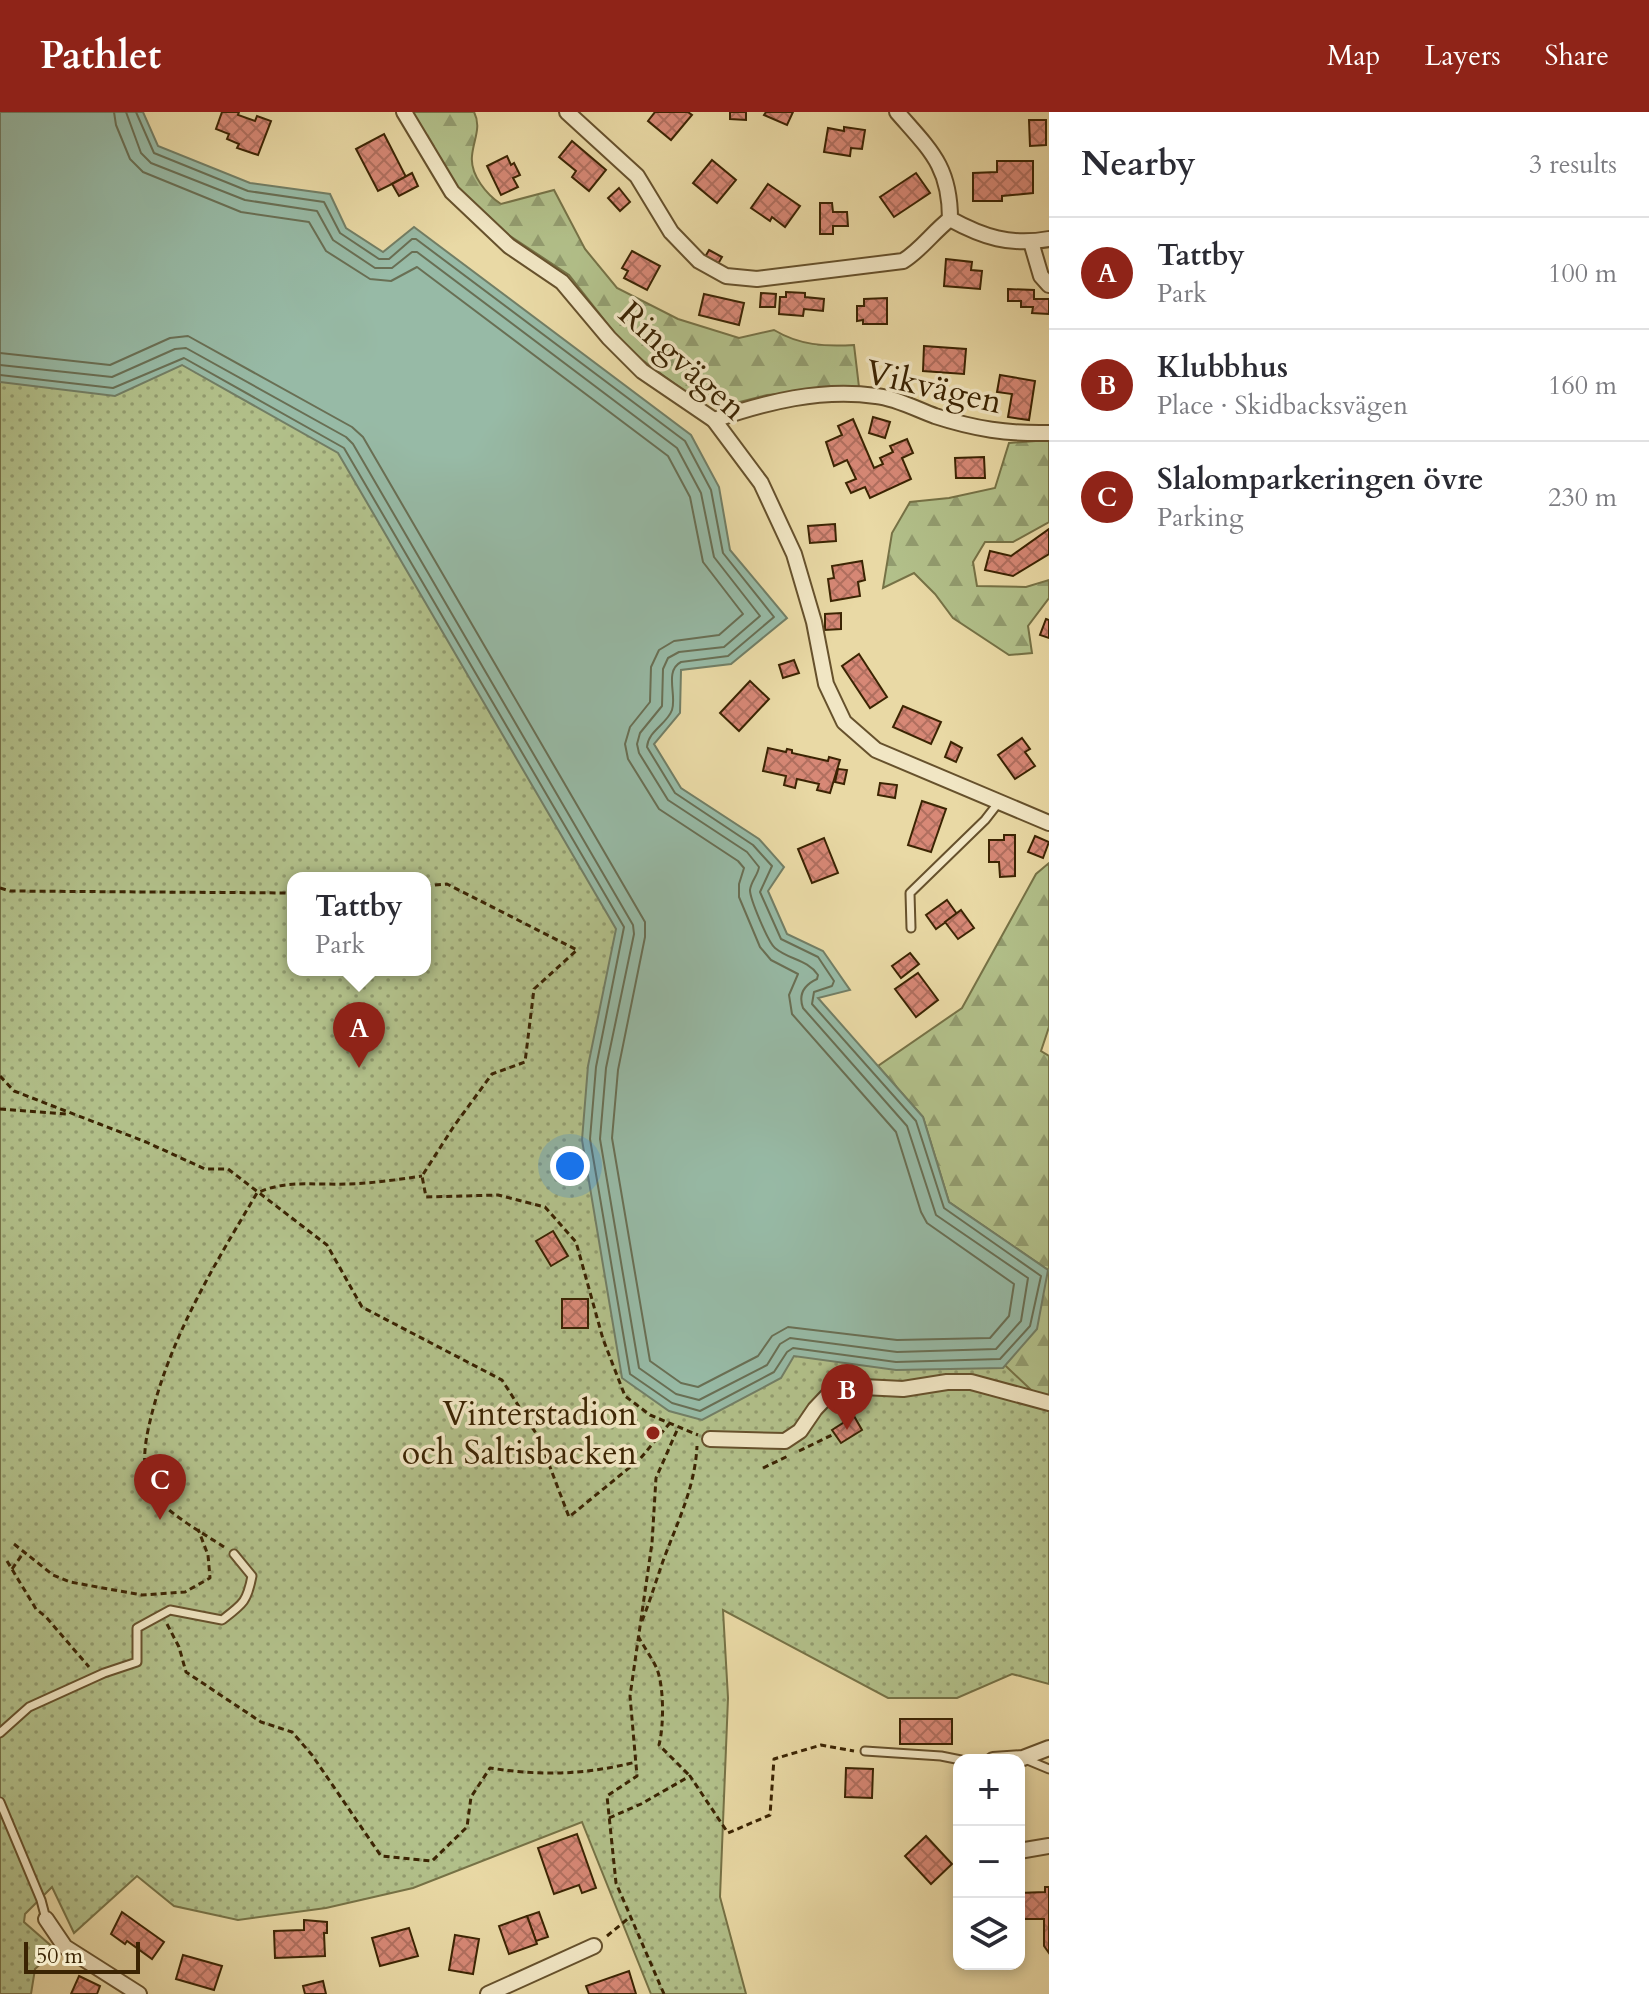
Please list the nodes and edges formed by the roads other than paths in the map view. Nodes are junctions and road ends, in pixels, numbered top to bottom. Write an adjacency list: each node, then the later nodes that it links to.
1 (404, 112): 8 (street, Ringvägen)
2 (567, 112): 4 (street)
3 (897, 112): 4 (street)
4 (950, 219): 6 (street)
5 (1049, 239): 6 (street)
6 (1031, 242): 7 (street)
7 (1049, 285)
8 (714, 420): 9 (street, Vikvägen); 10 (street, Ringvägen)
9 (1049, 433)
10 (999, 802): 11 (street, Ringvägen); 12 (lane)
11 (1049, 823)
12 (911, 928)
13 (1049, 1403): 14 (street)
14 (703, 1436)
15 (234, 1554): 16 (lane)
16 (0, 1733)
17 (1049, 1748): 19 (street)
18 (865, 1751): 20 (lane)
19 (1025, 1757)
20 (953, 1758)
21 (1025, 1759): 22 (lane)
22 (1049, 1769)
23 (0, 1802): 26 (lane)
24 (1049, 1846): 25 (street)
25 (1025, 1850)
26 (46, 1919): 28 (street)
27 (594, 1946): 29 (street)
28 (139, 1994)
29 (488, 1994)

